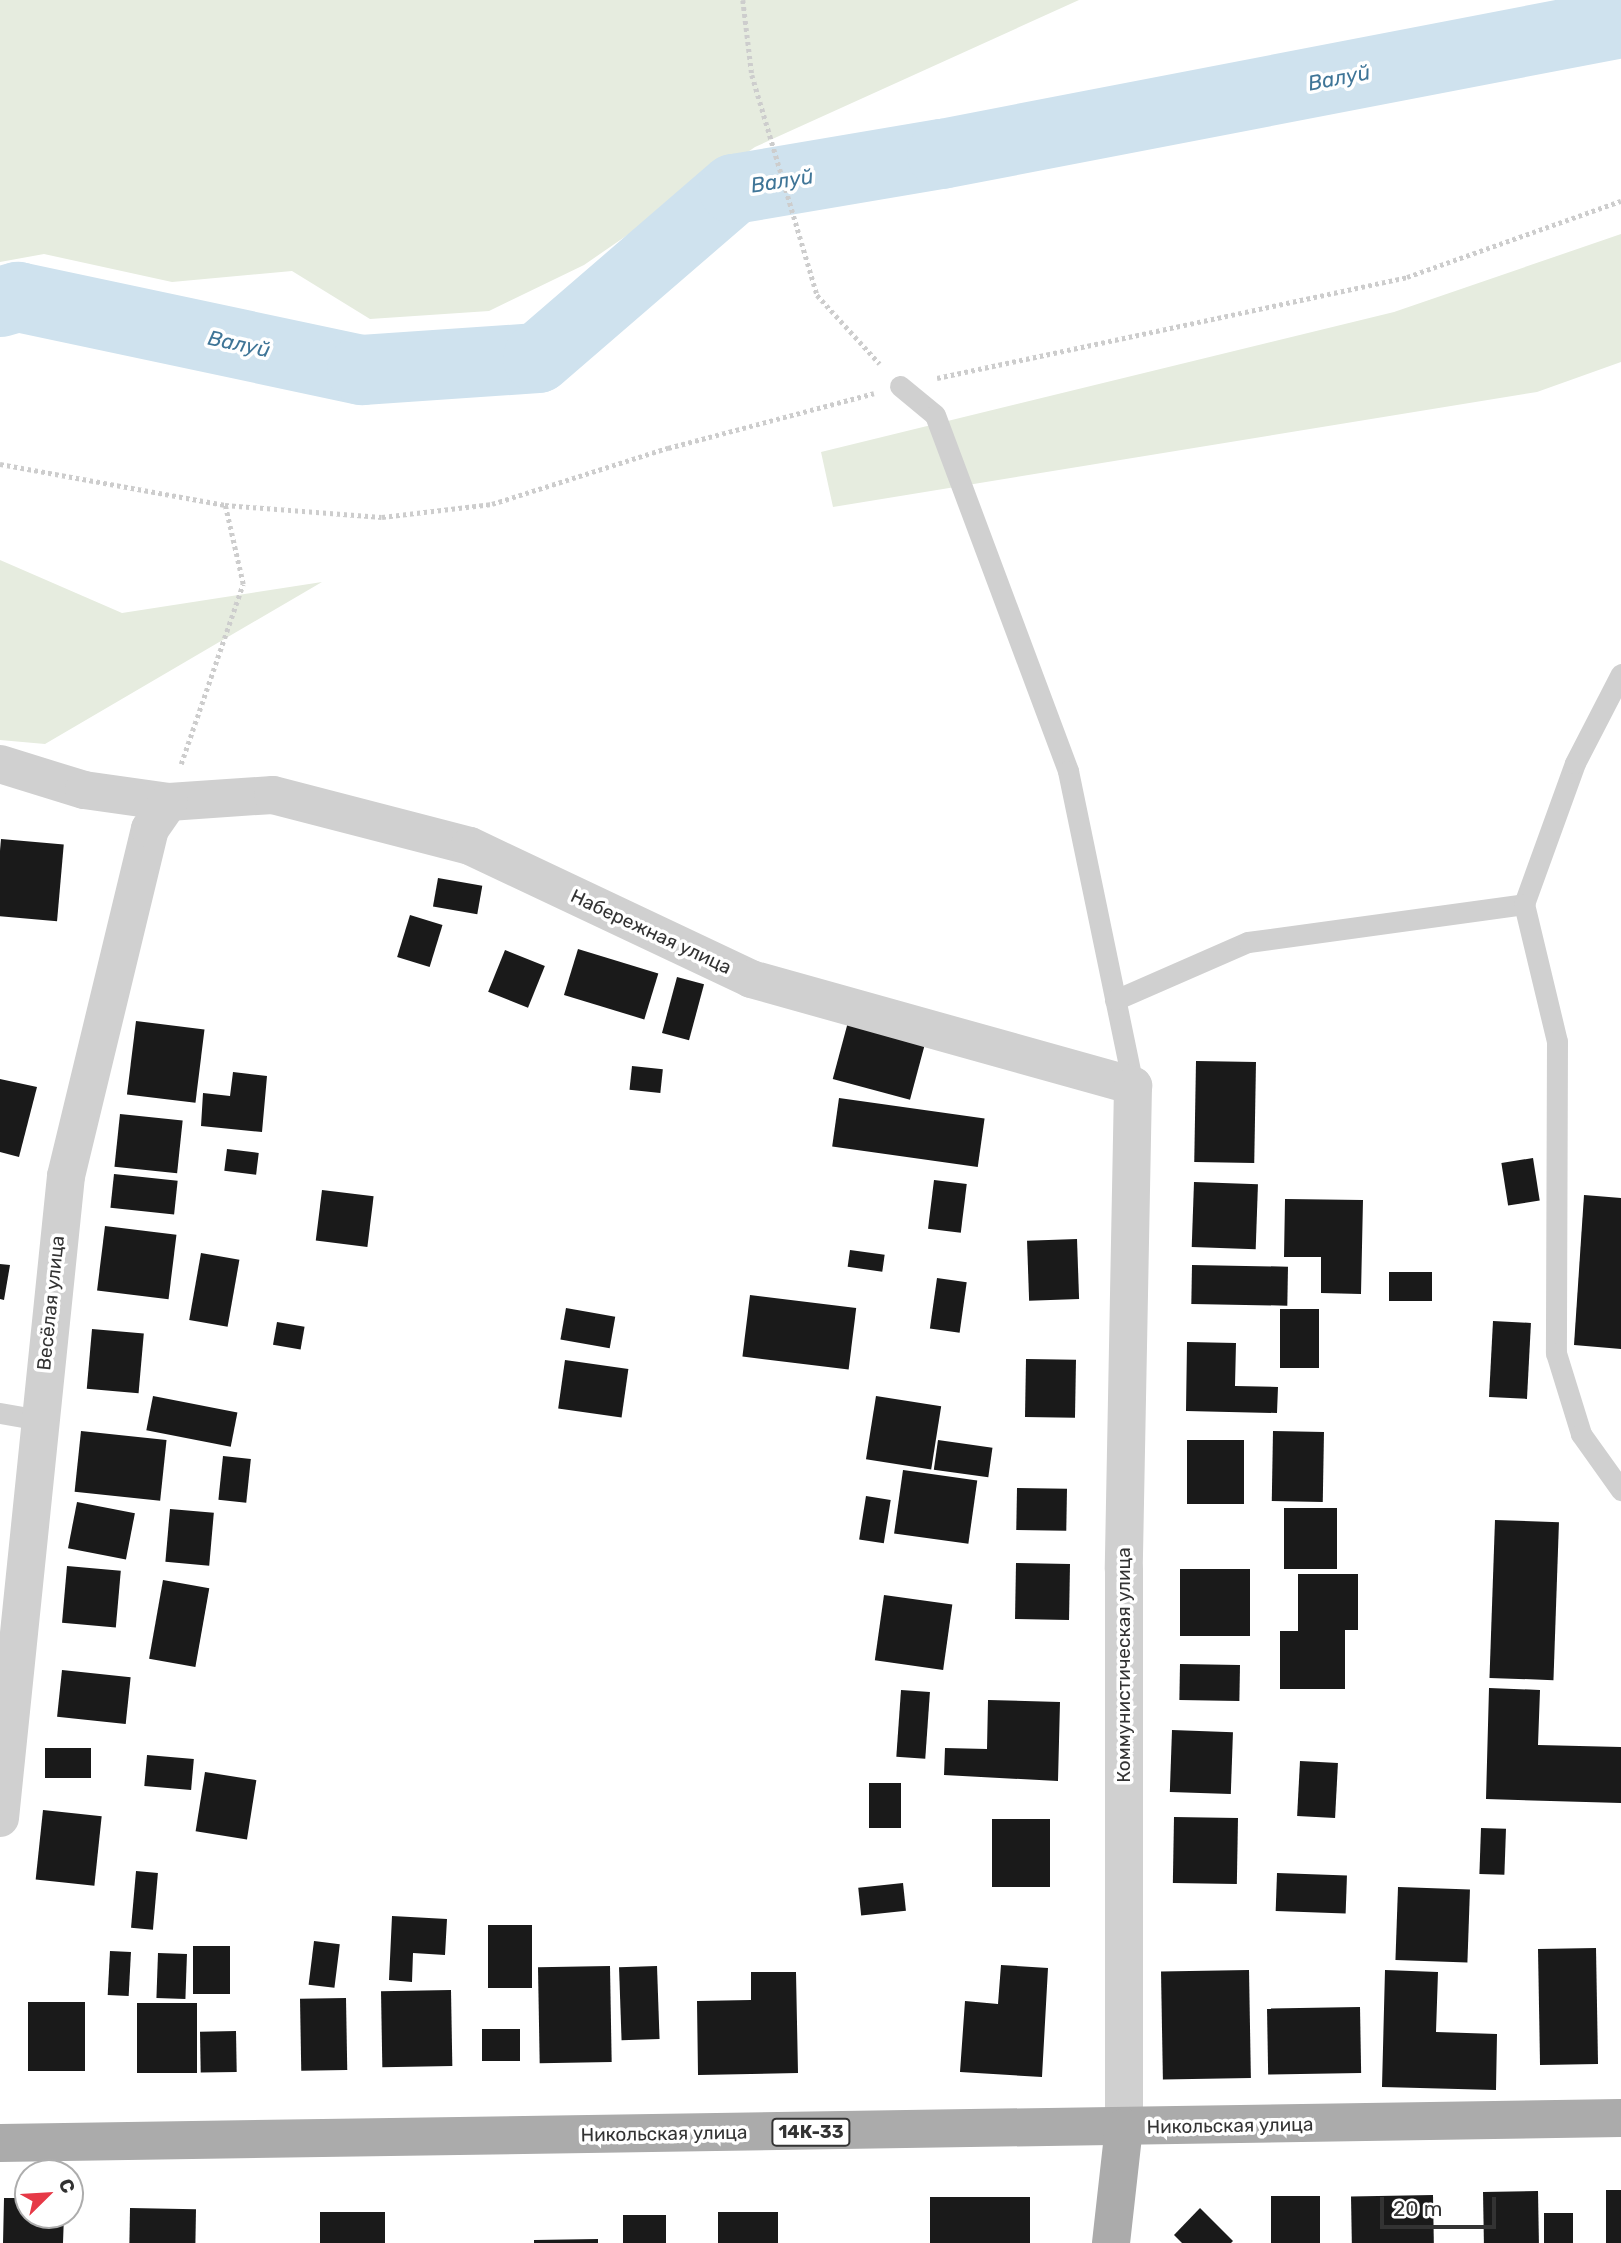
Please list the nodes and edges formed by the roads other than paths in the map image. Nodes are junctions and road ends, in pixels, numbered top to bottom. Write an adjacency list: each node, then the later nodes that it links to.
1 (900, 386): 6 (lane)
2 (1621, 674): 5 (lane)
3 (0, 764): 4 (street, Набережная улица)
4 (169, 802): 7 (street, Набережная улица); 9 (street, Весёлая улица)
5 (1524, 904): 6 (lane); 10 (lane)
6 (1115, 1000): 7 (lane)
7 (1133, 1086): 13 (street, Коммунистическая улица)
8 (0, 1413): 9 (lane)
9 (38, 1420): 11 (street, Весёлая улица)
10 (1621, 1490)
11 (0, 1818)
12 (1621, 2118): 13 (main road, Никольская улица / 14К-33)
13 (1124, 2128): 14 (main road, Никольская улица / 14К-33); 15 (main road, Коммунистическая улица)
14 (0, 2143)
15 (1111, 2243)

